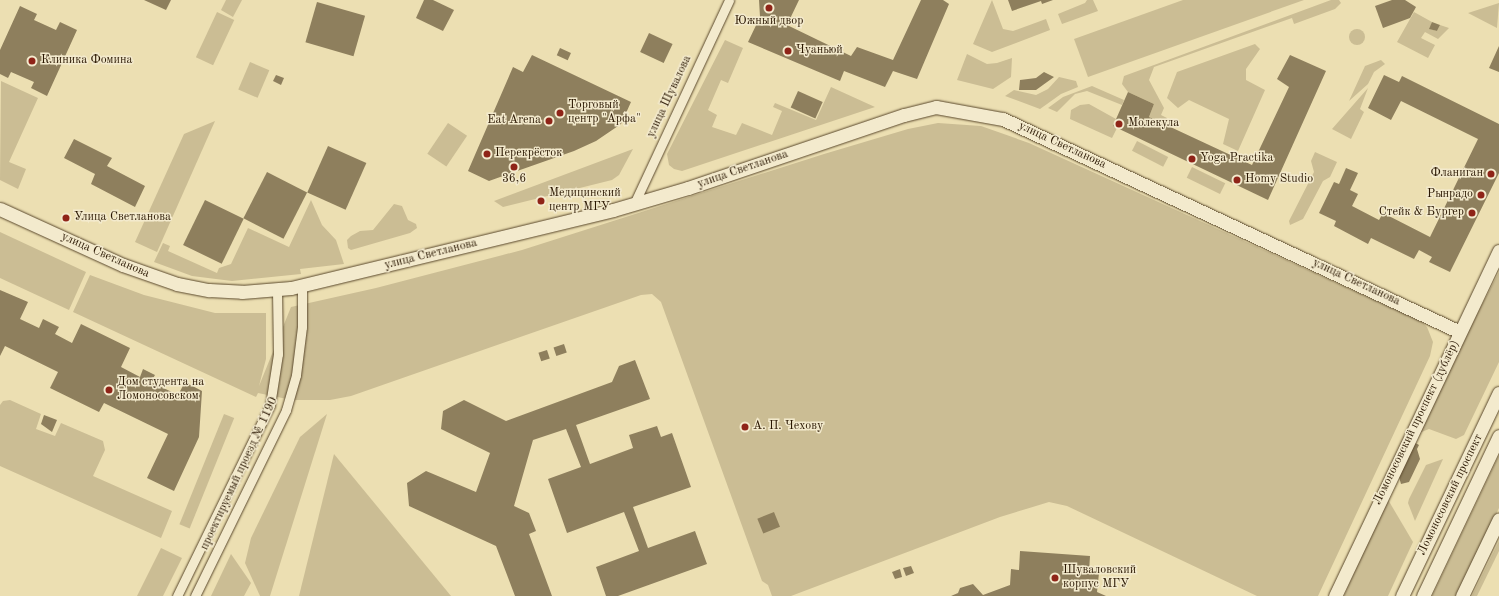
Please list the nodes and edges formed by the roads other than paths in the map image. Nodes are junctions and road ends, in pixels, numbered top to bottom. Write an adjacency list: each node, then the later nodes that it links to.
1 (728, 0): 2 (street, улица Шувалова)
2 (634, 204): 5 (street, улица Светланова); 7 (street, улица Светланова)
3 (0, 209): 6 (street, улица Светланова)
4 (1499, 251): 7 (street, Ломоносовский проспект (дублёр))
5 (302, 286): 6 (street, улица Светланова); 12 (street, проектируемый проезд № 1190)
6 (277, 289): 11 (street, проектируемый проезд № 1190)
7 (1460, 332): 16 (street, Ломоносовский проспект (дублёр))
8 (1499, 393): 17 (street, Ломоносовский проспект)
9 (1499, 436): 13 (street, Ломоносовский проспект)
10 (1499, 520): 18 (street)
11 (195, 559): 12 (street); 14 (street, проектируемый проезд № 1190)
12 (211, 566): 15 (street, проектируемый проезд № 1190)
13 (1424, 595)
14 (177, 596)
15 (195, 596)
16 (1335, 596)
17 (1402, 596)
18 (1462, 596)

